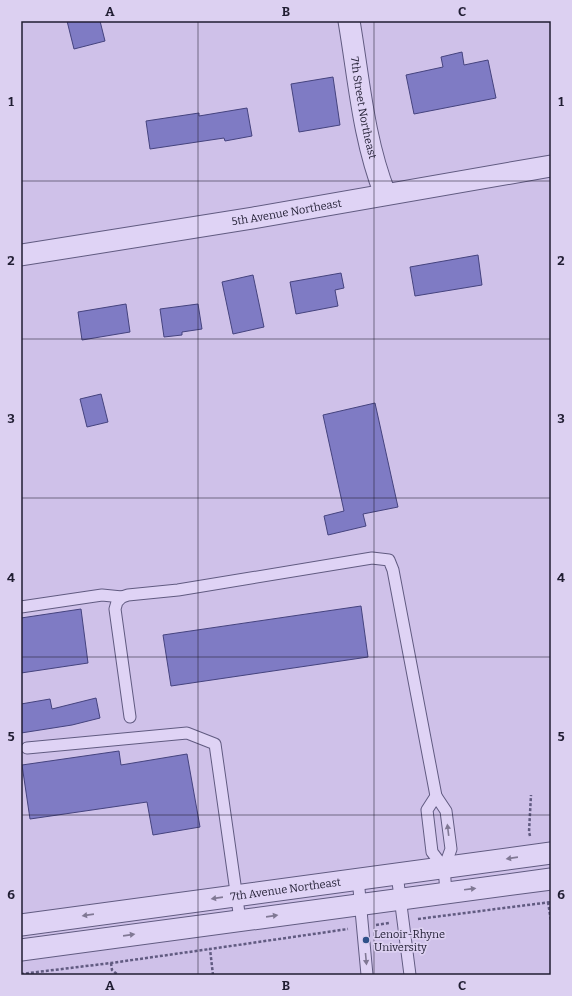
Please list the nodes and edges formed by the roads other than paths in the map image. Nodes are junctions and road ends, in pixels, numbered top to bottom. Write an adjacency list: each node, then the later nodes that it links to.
1 (349, 21): 3 (street, 7th Street Northeast)
2 (551, 166): 3 (street, 5th Avenue Northeast)
3 (385, 194): 4 (street, 5th Avenue Northeast)
4 (21, 255)
5 (122, 597): 6 (lane); 7 (lane); 9 (lane)
6 (21, 607)
7 (130, 717)
8 (27, 748): 16 (lane)
9 (436, 796): 11 (lane, one-way to 9); 11 (lane)
10 (546, 854): 11 (street, 7th Avenue Northeast, one-way to 11)
11 (444, 868): 12 (street, 7th Avenue Northeast); 15 (lane)
12 (397, 874): 13 (street, 7th Avenue Northeast); 17 (lane)
13 (358, 878): 16 (street, 7th Avenue Northeast); 18 (lane)
14 (551, 878): 15 (street, one-way to 14)
15 (446, 892): 17 (street)
16 (237, 894): 19 (lane); 20 (street, 7th Avenue Northeast, one-way to 20)
17 (400, 898): 18 (street); 23 (lane)
18 (360, 904): 19 (street, one-way to 18); 22 (lane, one-way to 22)
19 (240, 920): 21 (street, one-way to 19)
20 (21, 925)
21 (21, 950)
22 (367, 975)
23 (410, 975)

